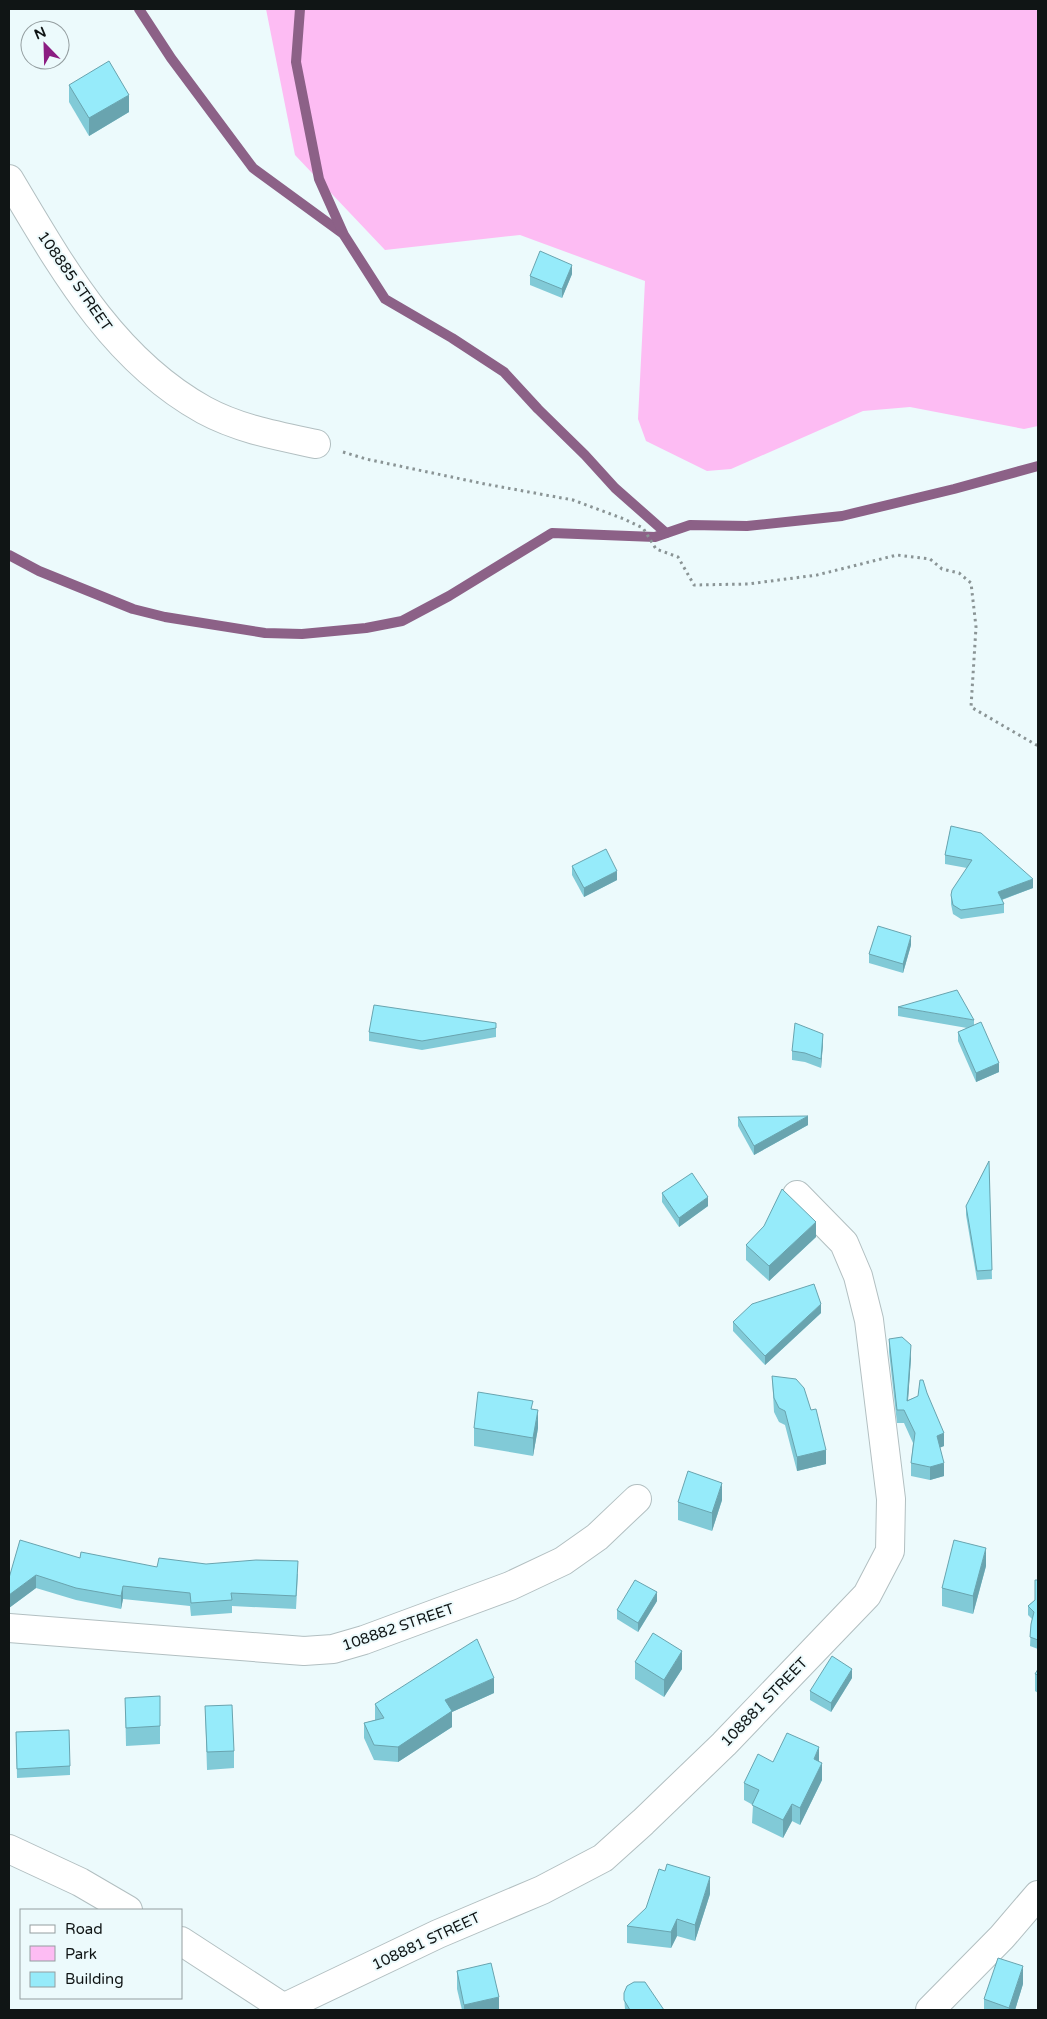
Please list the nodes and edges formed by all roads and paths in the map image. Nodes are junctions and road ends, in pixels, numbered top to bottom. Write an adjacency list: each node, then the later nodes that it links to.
1 (9, 179): 2 (street, 108885 STREET)
2 (316, 444): 3 (path)
3 (1038, 746)
4 (797, 1195): 11 (street, 108881 STREET)
5 (637, 1499): 6 (street, 108882 STREET)
6 (9, 1628)
7 (9, 1849): 9 (street)
8 (1038, 1895): 12 (street)
9 (126, 1909)
10 (182, 1942): 11 (street)
11 (285, 2009)
12 (930, 2010)

